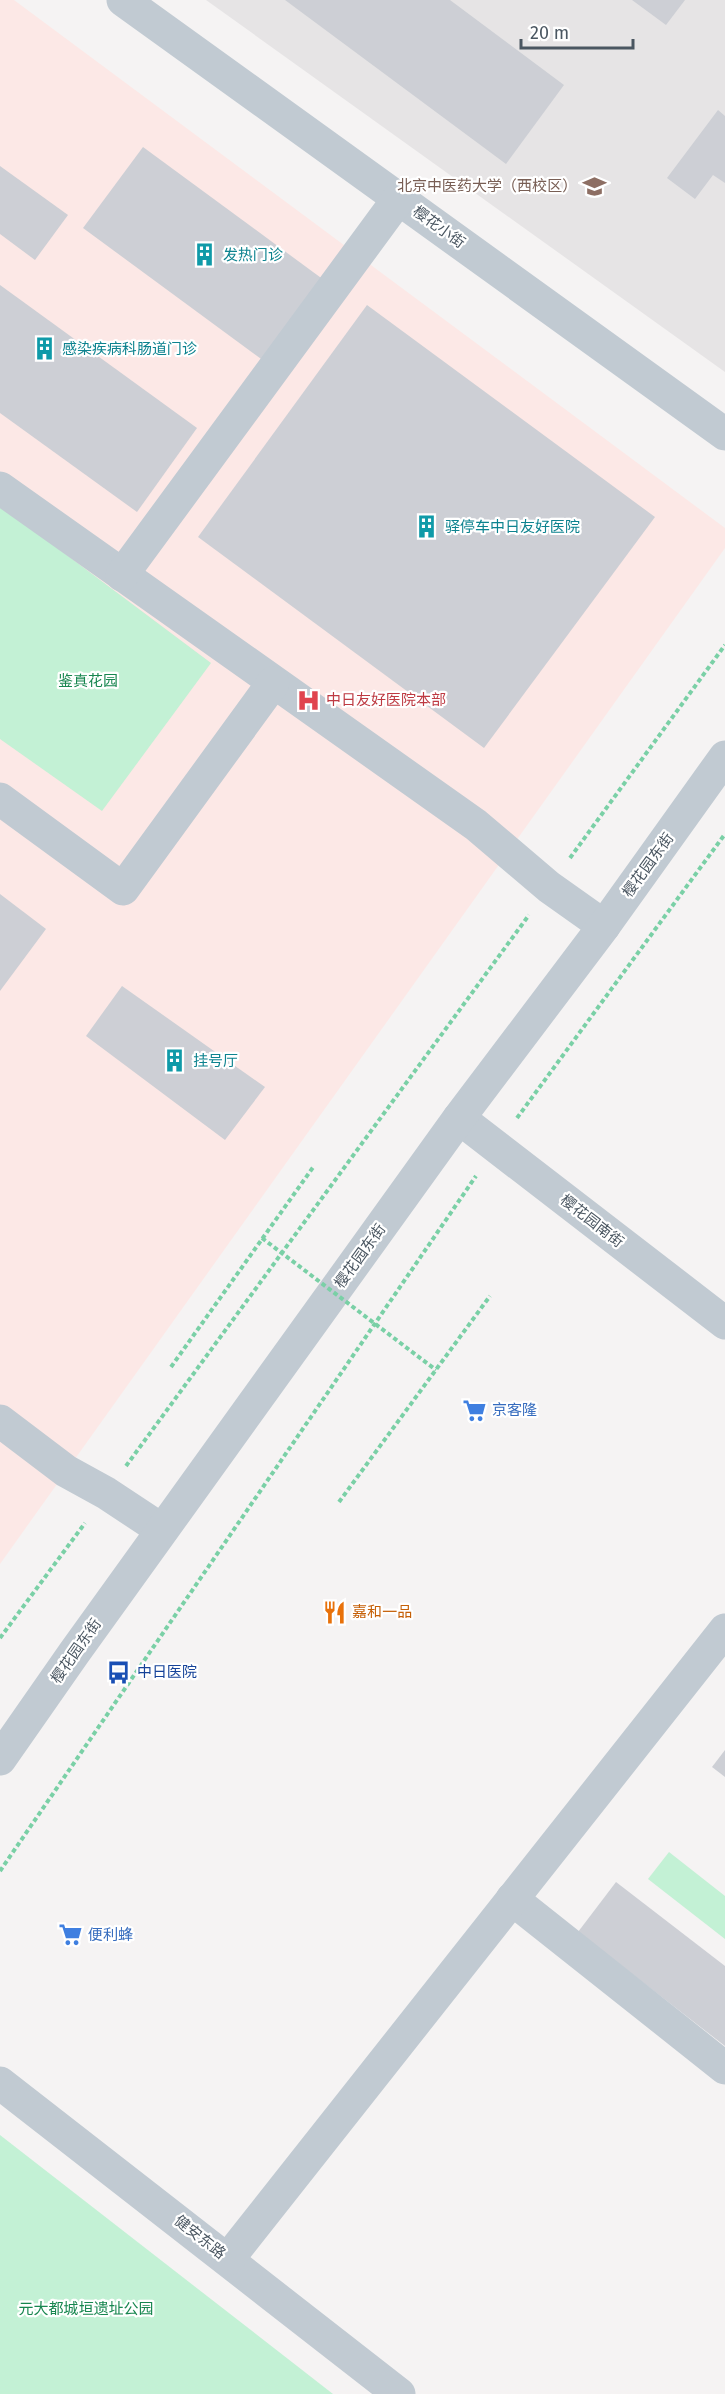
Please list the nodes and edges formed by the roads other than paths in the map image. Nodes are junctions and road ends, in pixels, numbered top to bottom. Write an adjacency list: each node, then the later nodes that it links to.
1 (123, 0): 2 (street, 樱花小街)
2 (399, 198): 3 (street, 樱花小街); 5 (street)
3 (725, 435)
4 (0, 488): 5 (street)
5 (122, 575): 6 (street)
6 (273, 683): 8 (street); 9 (street)
7 (725, 757): 9 (street, 樱花园东街)
8 (0, 799)
9 (604, 927): 10 (street, 樱花园东街)
10 (459, 1118): 11 (street, 樱花园南街); 13 (street, 樱花园东街)
11 (725, 1323)
12 (0, 1421): 13 (street)
13 (162, 1530): 15 (street, 樱花园东街)
14 (719, 1650): 16 (street)
15 (0, 1759)
16 (512, 1899): 17 (street); 19 (street)
17 (725, 2068)
18 (0, 2083): 19 (street, 健安东路)
19 (228, 2259): 20 (street, 健安东路)
20 (399, 2394)

